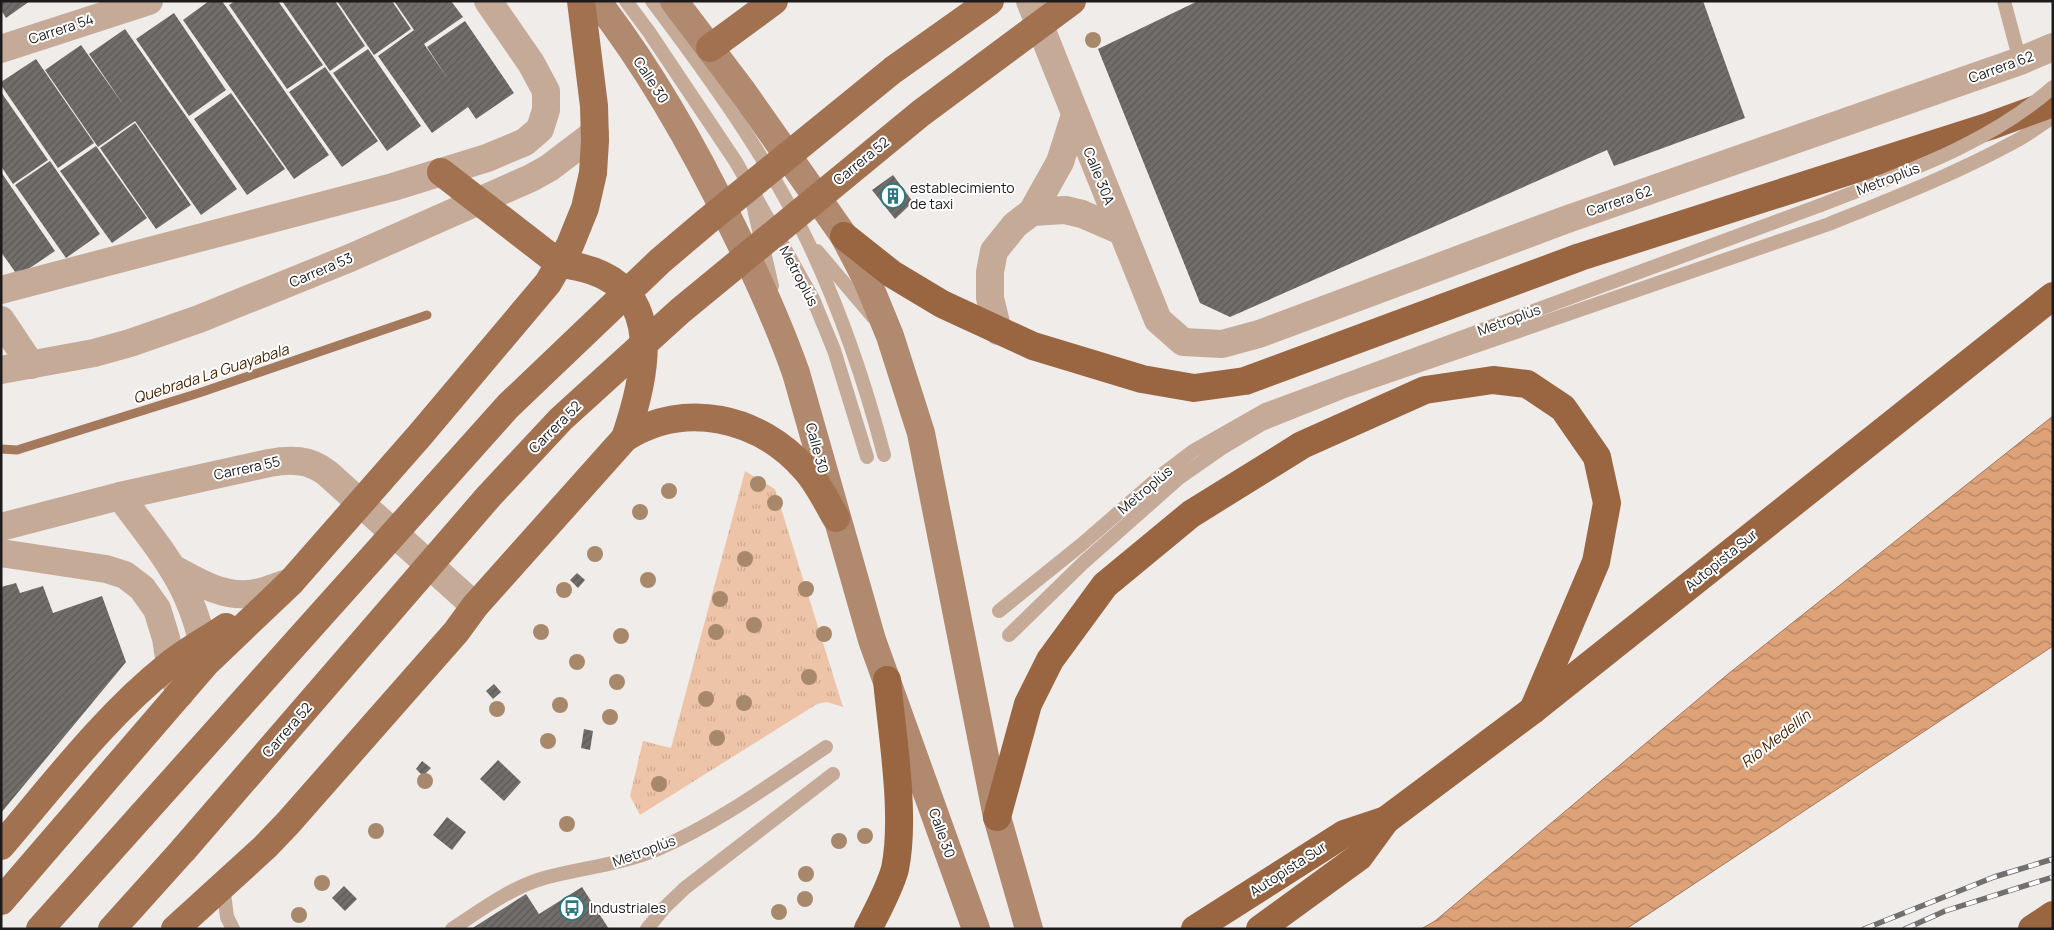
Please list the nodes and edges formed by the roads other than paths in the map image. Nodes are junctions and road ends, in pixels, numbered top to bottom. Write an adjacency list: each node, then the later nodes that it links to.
1 (149, 1): 15 (street, Carrera 54)
2 (488, 1): 22 (street)
3 (581, 1): 21 (main road)
4 (597, 1): 36 (main road, Calle 30)
5 (626, 1): 23 (lane, Metroplús)
6 (652, 1): 28 (lane, Metroplús)
7 (674, 1): 14 (main road)
8 (774, 1): 14 (main road)
9 (990, 1): 68 (main road, bridge)
10 (1030, 1): 19 (street, Calle 30A)
11 (1072, 1): 69 (main road, Carrera 52, bridge)
12 (2004, 1): 16 (lane)
13 (2053, 47): 16 (street, Carrera 62)
14 (710, 48): 27 (main road)
15 (1, 49)
16 (2020, 61): 35 (street, Carrera 62)
17 (2053, 87): 50 (lane, Metroplús, bridge)
18 (2053, 103): 33 (highway)
19 (1075, 116): 25 (street); 26 (street, Calle 30A)
20 (2053, 117): 51 (lane, Metroplús)
21 (595, 133): 24 (street, Carrera 53); 29 (main road)
22 (441, 172): 24 (main road); 30 (street)
23 (749, 185): 36 (lane, Metroplús); 41 (lane, Metroplús)
24 (479, 200): 29 (main road); 37 (street, Carrera 53)
25 (1032, 212): 26 (street); 33 (street)
26 (1121, 230): 35 (street, Calle 30A)
27 (844, 236): 33 (highway); 34 (main road)
28 (807, 239): 34 (lane, Metroplús); 40 (lane, Metroplús)
29 (560, 264): 39 (main road); 43 (main road)
30 (1, 290)
31 (2053, 296): 56 (highway, Autopista Sur)
32 (1, 320): 37 (street)
33 (998, 331)
34 (890, 336): 61 (main road)
35 (1183, 342)
36 (785, 343): 44 (main road, Calle 30)
37 (30, 365): 38 (street)
38 (1, 370)
39 (624, 438): 44 (main road); 49 (main road)
40 (884, 455)
41 (867, 457)
42 (120, 496): 43 (street, Carrera 55); 45 (street, Carrera 55); 47 (street)
43 (360, 502): 48 (main road); 49 (street, Carrera 55)
44 (836, 518): 54 (main road, Calle 30)
45 (1, 527)
46 (1, 553): 53 (street)
47 (174, 569): 48 (street); 52 (street)
48 (290, 582): 52 (main road)
49 (475, 606): 64 (main road)
50 (999, 611)
51 (1009, 635)
52 (205, 653): 53 (main road); 55 (main road)
53 (170, 664): 55 (street); 58 (main road)
54 (887, 680): 67 (main road, Calle 30); 74 (highway)
55 (180, 694): 60 (main road)
56 (1533, 710): 61 (highway); 62 (highway, Autopista Sur)
57 (826, 747): 72 (lane, Metroplús)
58 (83, 751): 60 (main road); 63 (main road)
59 (834, 774): 73 (lane)
60 (110, 775): 65 (main road)
61 (997, 817): 75 (main road)
62 (1386, 820): 76 (highway, Autopista Sur); 77 (highway, Autopista Sur)
63 (1, 846)
64 (222, 886): 70 (main road); 71 (lane)
65 (1, 901)
66 (2053, 915): 78 (highway)
67 (975, 926)
68 (40, 929)
69 (112, 929)
70 (174, 929)
71 (233, 929)
72 (452, 929)
73 (647, 929)
74 (868, 929)
75 (1029, 929)
76 (1195, 929)
77 (1260, 929)
78 (2032, 929)

